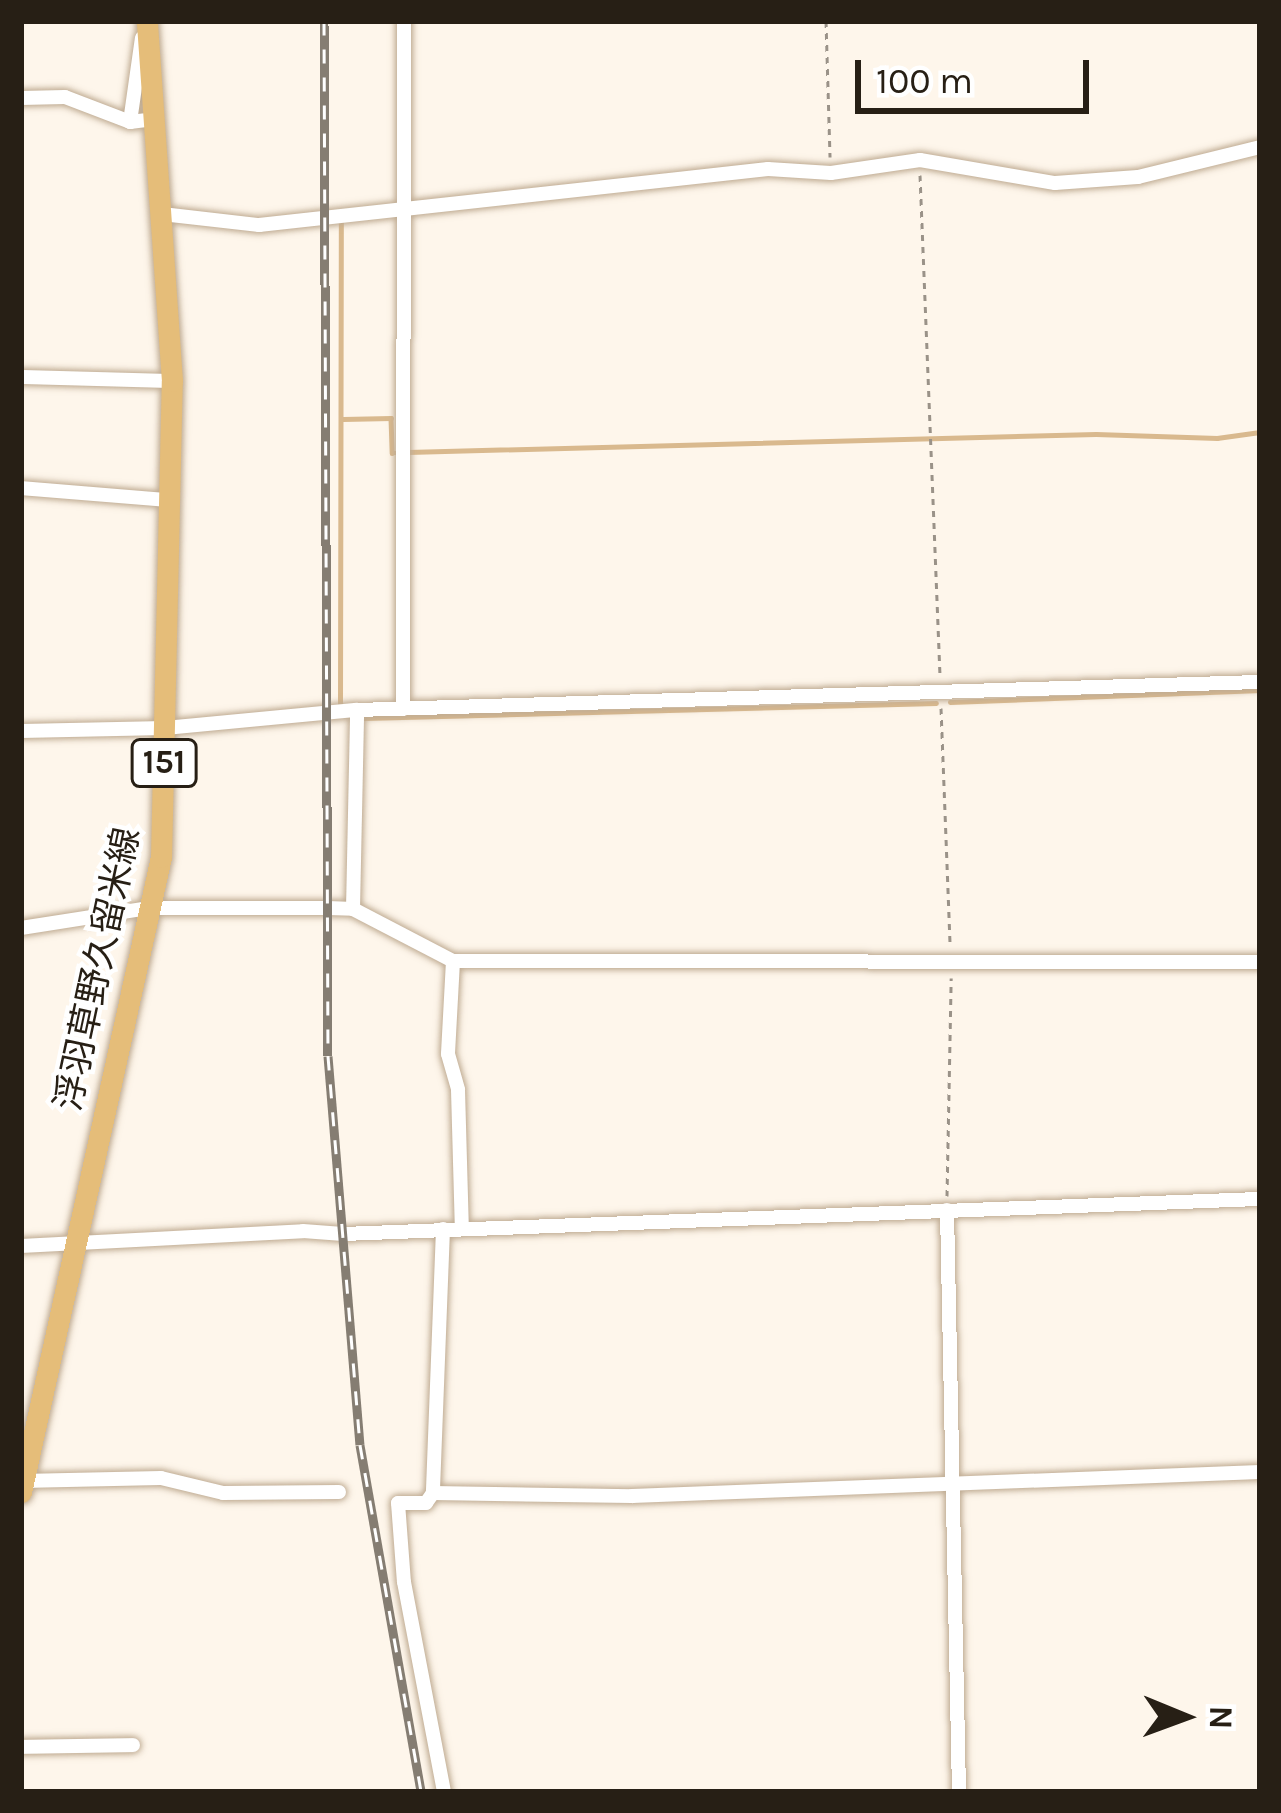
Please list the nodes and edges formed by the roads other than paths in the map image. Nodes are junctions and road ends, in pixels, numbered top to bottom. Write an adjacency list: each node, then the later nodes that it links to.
1 (147, 21): 4 (main road, 浮羽草野久留米線 / 151); 5 (street)
2 (404, 21): 7 (street)
3 (21, 98): 5 (street)
4 (156, 118): 5 (street); 8 (main road, 浮羽草野久留米線 / 151)
5 (130, 122)
6 (1260, 147): 7 (street)
7 (402, 212): 8 (street); 15 (street)
8 (162, 214): 10 (main road, 浮羽草野久留米線 / 151)
9 (21, 377): 10 (street)
10 (172, 381): 12 (main road, 浮羽草野久留米線 / 151)
11 (21, 488): 12 (street)
12 (168, 500): 16 (main road, 浮羽草野久留米線 / 151)
13 (1260, 682): 15 (street)
14 (357, 710): 15 (street); 16 (street); 19 (street)
15 (403, 710)
16 (165, 728): 17 (street); 18 (main road, 浮羽草野久留米線 / 151)
17 (21, 731)
18 (149, 908): 19 (street); 20 (street); 27 (main road, 浮羽草野久留米線 / 151)
19 (353, 909): 21 (street)
20 (21, 928)
21 (453, 961): 22 (street); 25 (street)
22 (1260, 962)
23 (1260, 1199): 24 (street)
24 (947, 1210): 25 (street); 30 (street)
25 (462, 1228): 26 (street)
26 (443, 1229): 27 (street); 33 (street)
27 (74, 1243): 28 (street); 31 (main road, 浮羽草野久留米線 / 151)
28 (21, 1246)
29 (1260, 1472): 30 (street)
30 (955, 1483): 33 (street); 37 (street)
31 (22, 1484): 32 (street)
32 (339, 1492)
33 (434, 1492): 36 (street)
34 (133, 1744): 35 (street)
35 (21, 1747)
36 (444, 1792)
37 (959, 1792)

